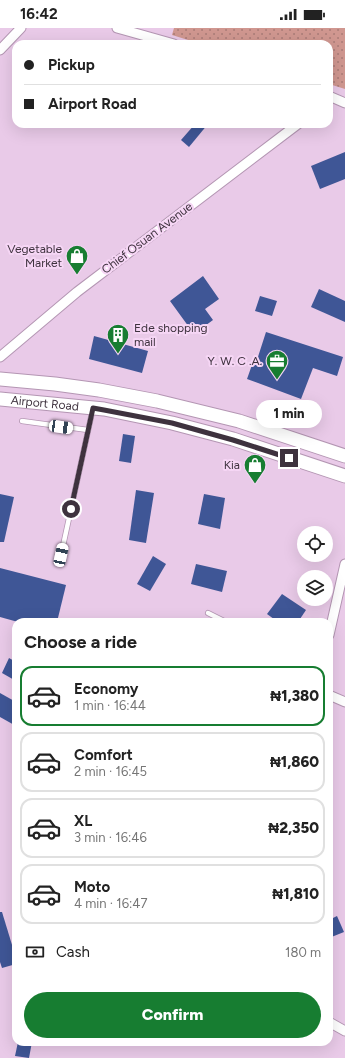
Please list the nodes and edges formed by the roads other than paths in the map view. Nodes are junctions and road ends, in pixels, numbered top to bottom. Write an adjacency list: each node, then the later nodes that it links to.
1 (21, 28): 5 (street)
2 (117, 28): 3 (street)
3 (151, 32): 4 (street)
4 (166, 40)
5 (0, 50)
6 (293, 128): 7 (street, Chief Osuan Avenue)
7 (0, 356)
8 (0, 379): 13 (main road, Airport Road)
9 (0, 399): 10 (main road, Airport Road)
10 (93, 408): 12 (lane); 14 (main road, Airport Road)
11 (22, 421): 12 (lane)
12 (88, 430): 15 (lane)
13 (345, 456)
14 (345, 476)
15 (61, 555)
16 (345, 564): 19 (street)
17 (208, 613): 18 (lane)
18 (218, 618)
19 (333, 618)
20 (333, 697): 21 (street)
21 (345, 702)
22 (333, 1024): 23 (street)
23 (345, 1031)

